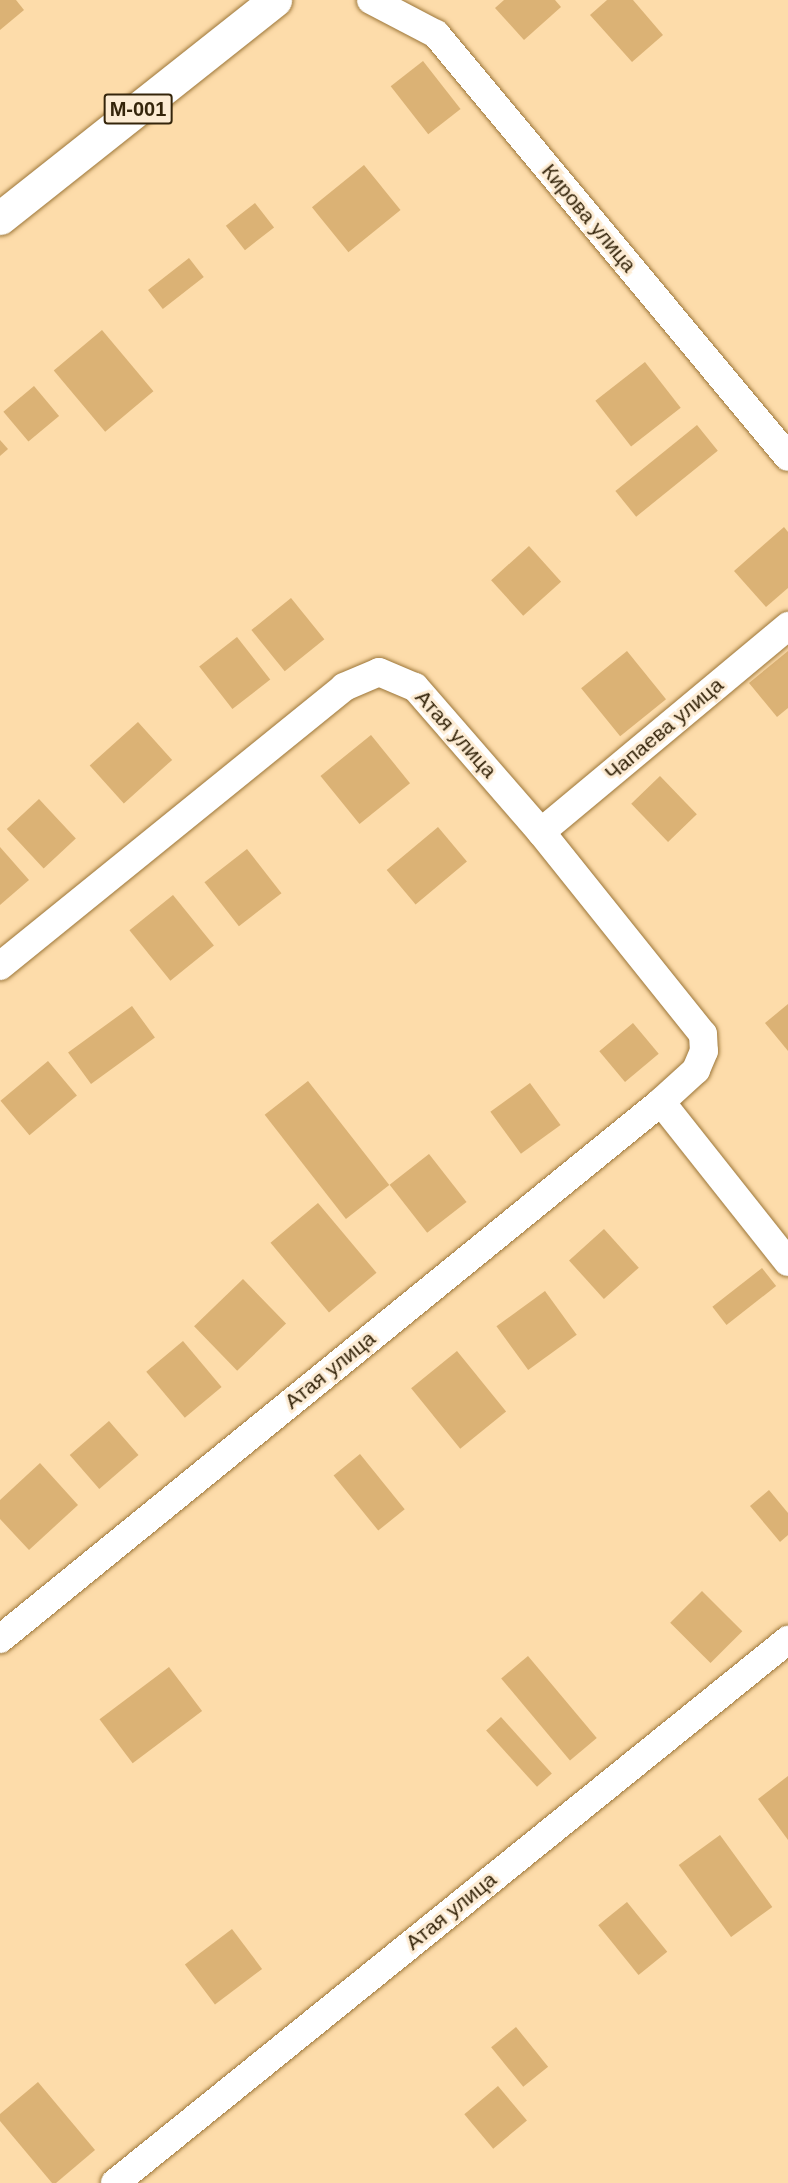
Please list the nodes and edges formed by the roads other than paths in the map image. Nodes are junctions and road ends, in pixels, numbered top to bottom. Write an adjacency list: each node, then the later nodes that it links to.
1 (275, 0): 3 (main road, М-001)
2 (371, 0): 4 (street, Кирова улица)
3 (0, 218)
4 (788, 458)
5 (788, 626): 6 (street, Чапаева улица)
6 (541, 832): 7 (street, Атая улица); 8 (street, Атая улица)
7 (0, 966)
8 (661, 1102): 9 (street); 10 (street, Атая улица)
9 (788, 1262)
10 (0, 1639)
11 (788, 1640): 12 (street, Атая улица)
12 (115, 2183)

